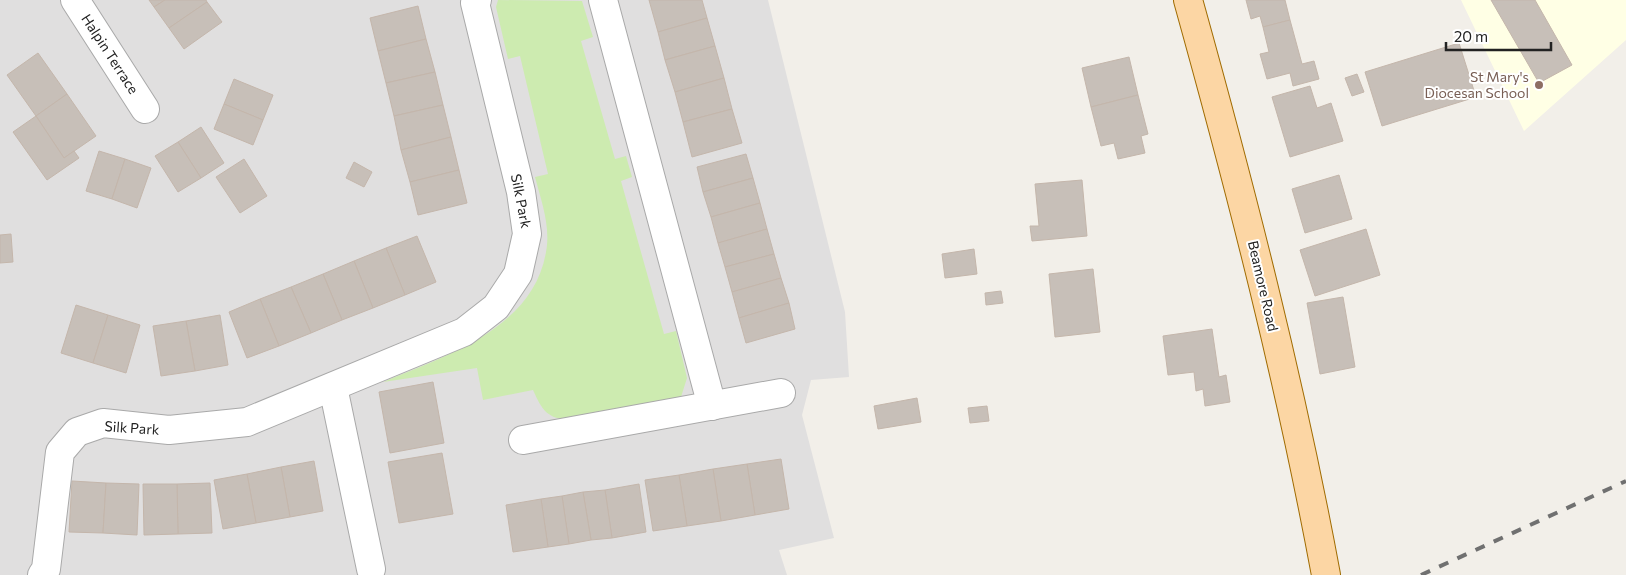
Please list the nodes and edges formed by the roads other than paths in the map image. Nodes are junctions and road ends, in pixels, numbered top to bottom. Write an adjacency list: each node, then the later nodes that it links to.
1 (75, 0): 5 (street, Halpin Terrace)
2 (477, 0): 6 (street, Silk Park)
3 (603, 0): 8 (street)
4 (1188, 0): 12 (main road, Beamore Road)
5 (145, 109)
6 (333, 387): 10 (street); 11 (street, Silk Park)
7 (780, 393): 8 (street)
8 (712, 406): 9 (street)
9 (523, 440)
10 (371, 569)
11 (42, 575)
12 (1326, 575)

